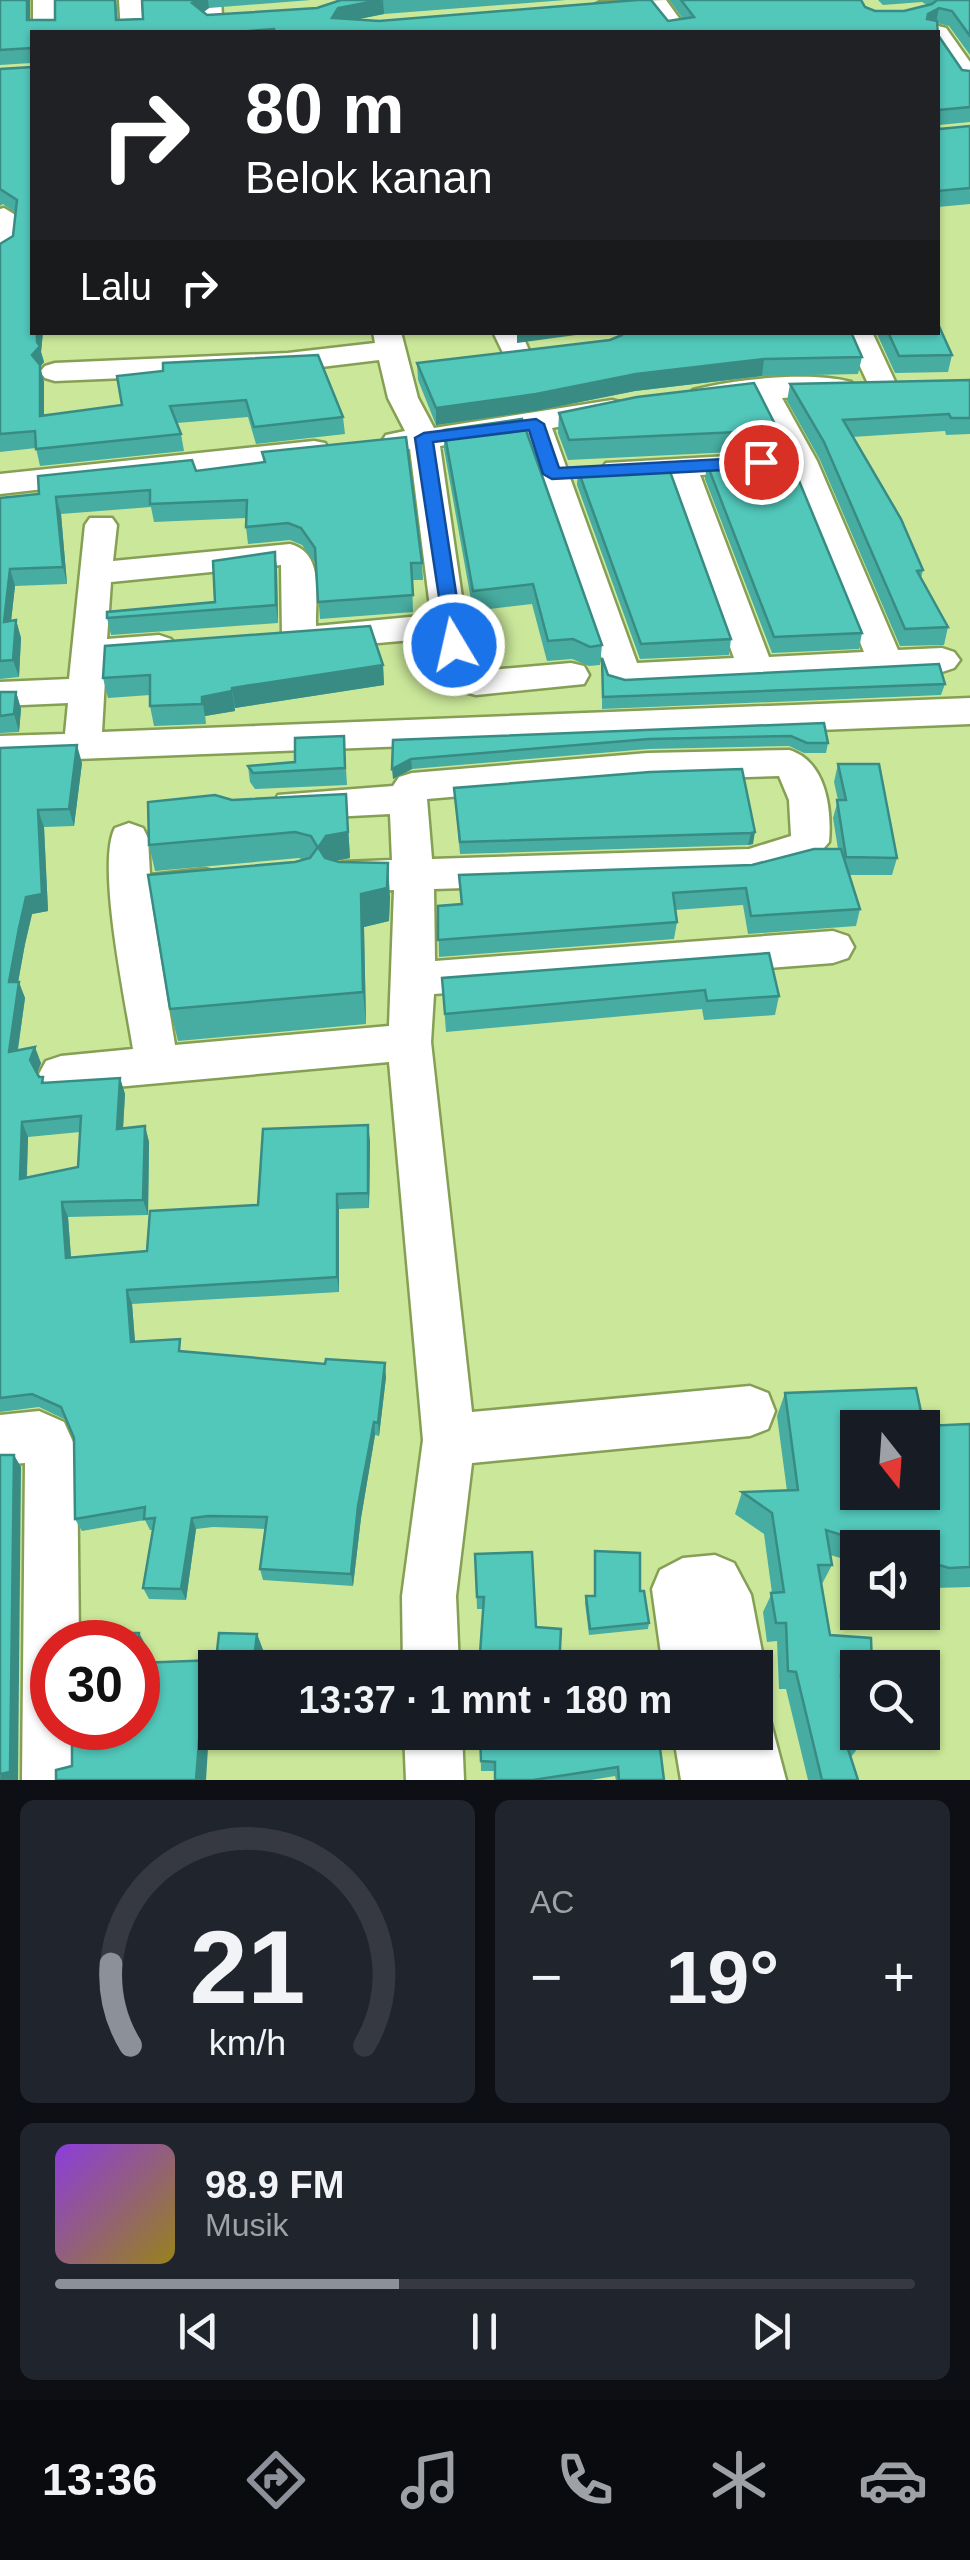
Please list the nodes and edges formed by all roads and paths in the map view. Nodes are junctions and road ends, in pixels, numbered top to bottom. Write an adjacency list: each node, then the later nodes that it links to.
1 (44, 0): 5 (street)
2 (130, 0): 6 (street)
3 (583, 9): 7 (street)
4 (922, 13): 8 (street)
5 (44, 30)
6 (132, 30)
7 (676, 30)
8 (935, 30)
9 (940, 37): 10 (street)
10 (970, 78)
11 (30, 213): 12 (street)
12 (2, 216): 13 (street)
13 (0, 252)
14 (859, 335): 22 (street)
15 (512, 344): 16 (street); 18 (street)
16 (553, 350)
17 (391, 351): 19 (street); 20 (street); 27 (street)
18 (482, 359)
19 (430, 366)
20 (55, 372)
21 (918, 386): 22 (street)
22 (883, 388): 24 (street)
23 (628, 389): 26 (street)
24 (762, 389): 25 (street); 28 (street)
25 (671, 400)
26 (536, 424): 27 (street); 30 (street)
27 (424, 438): 31 (street); 34 (street)
28 (801, 460): 29 (street); 39 (street)
29 (681, 466): 30 (street); 41 (street)
30 (552, 474): 41 (street)
31 (0, 484)
32 (101, 525): 33 (street)
33 (96, 573): 35 (street); 38 (street)
34 (449, 625): 35 (street); 42 (street)
35 (299, 637): 36 (street)
36 (260, 640)
37 (184, 645): 38 (street)
38 (88, 652): 43 (street)
39 (884, 660): 40 (street); 41 (street)
40 (942, 660)
41 (755, 667)
42 (570, 675)
43 (89, 690): 44 (street); 46 (street)
44 (0, 694)
45 (970, 711): 46 (street)
46 (83, 746): 47 (street)
47 (0, 750)
48 (408, 800): 49 (street); 51 (street); 51 (street)
49 (256, 807)
50 (128, 838): 54 (street)
51 (415, 873): 52 (street); 56 (street)
52 (344, 877)
53 (244, 881): 54 (street)
54 (130, 892): 58 (street)
55 (833, 947): 56 (street)
56 (416, 980): 57 (street)
57 (409, 1042): 58 (street); 62 (street)
58 (157, 1066): 59 (street)
59 (61, 1074)
60 (750, 1411): 62 (street)
61 (0, 1440): 69 (street)
62 (449, 1440): 63 (street)
63 (430, 1650)
64 (688, 1650): 65 (street)
65 (734, 1650)
66 (434, 1750): 70 (street)
67 (705, 1750): 71 (street)
68 (751, 1750): 72 (street)
69 (51, 1780)
70 (435, 1780)
71 (710, 1780)
72 (757, 1780)

